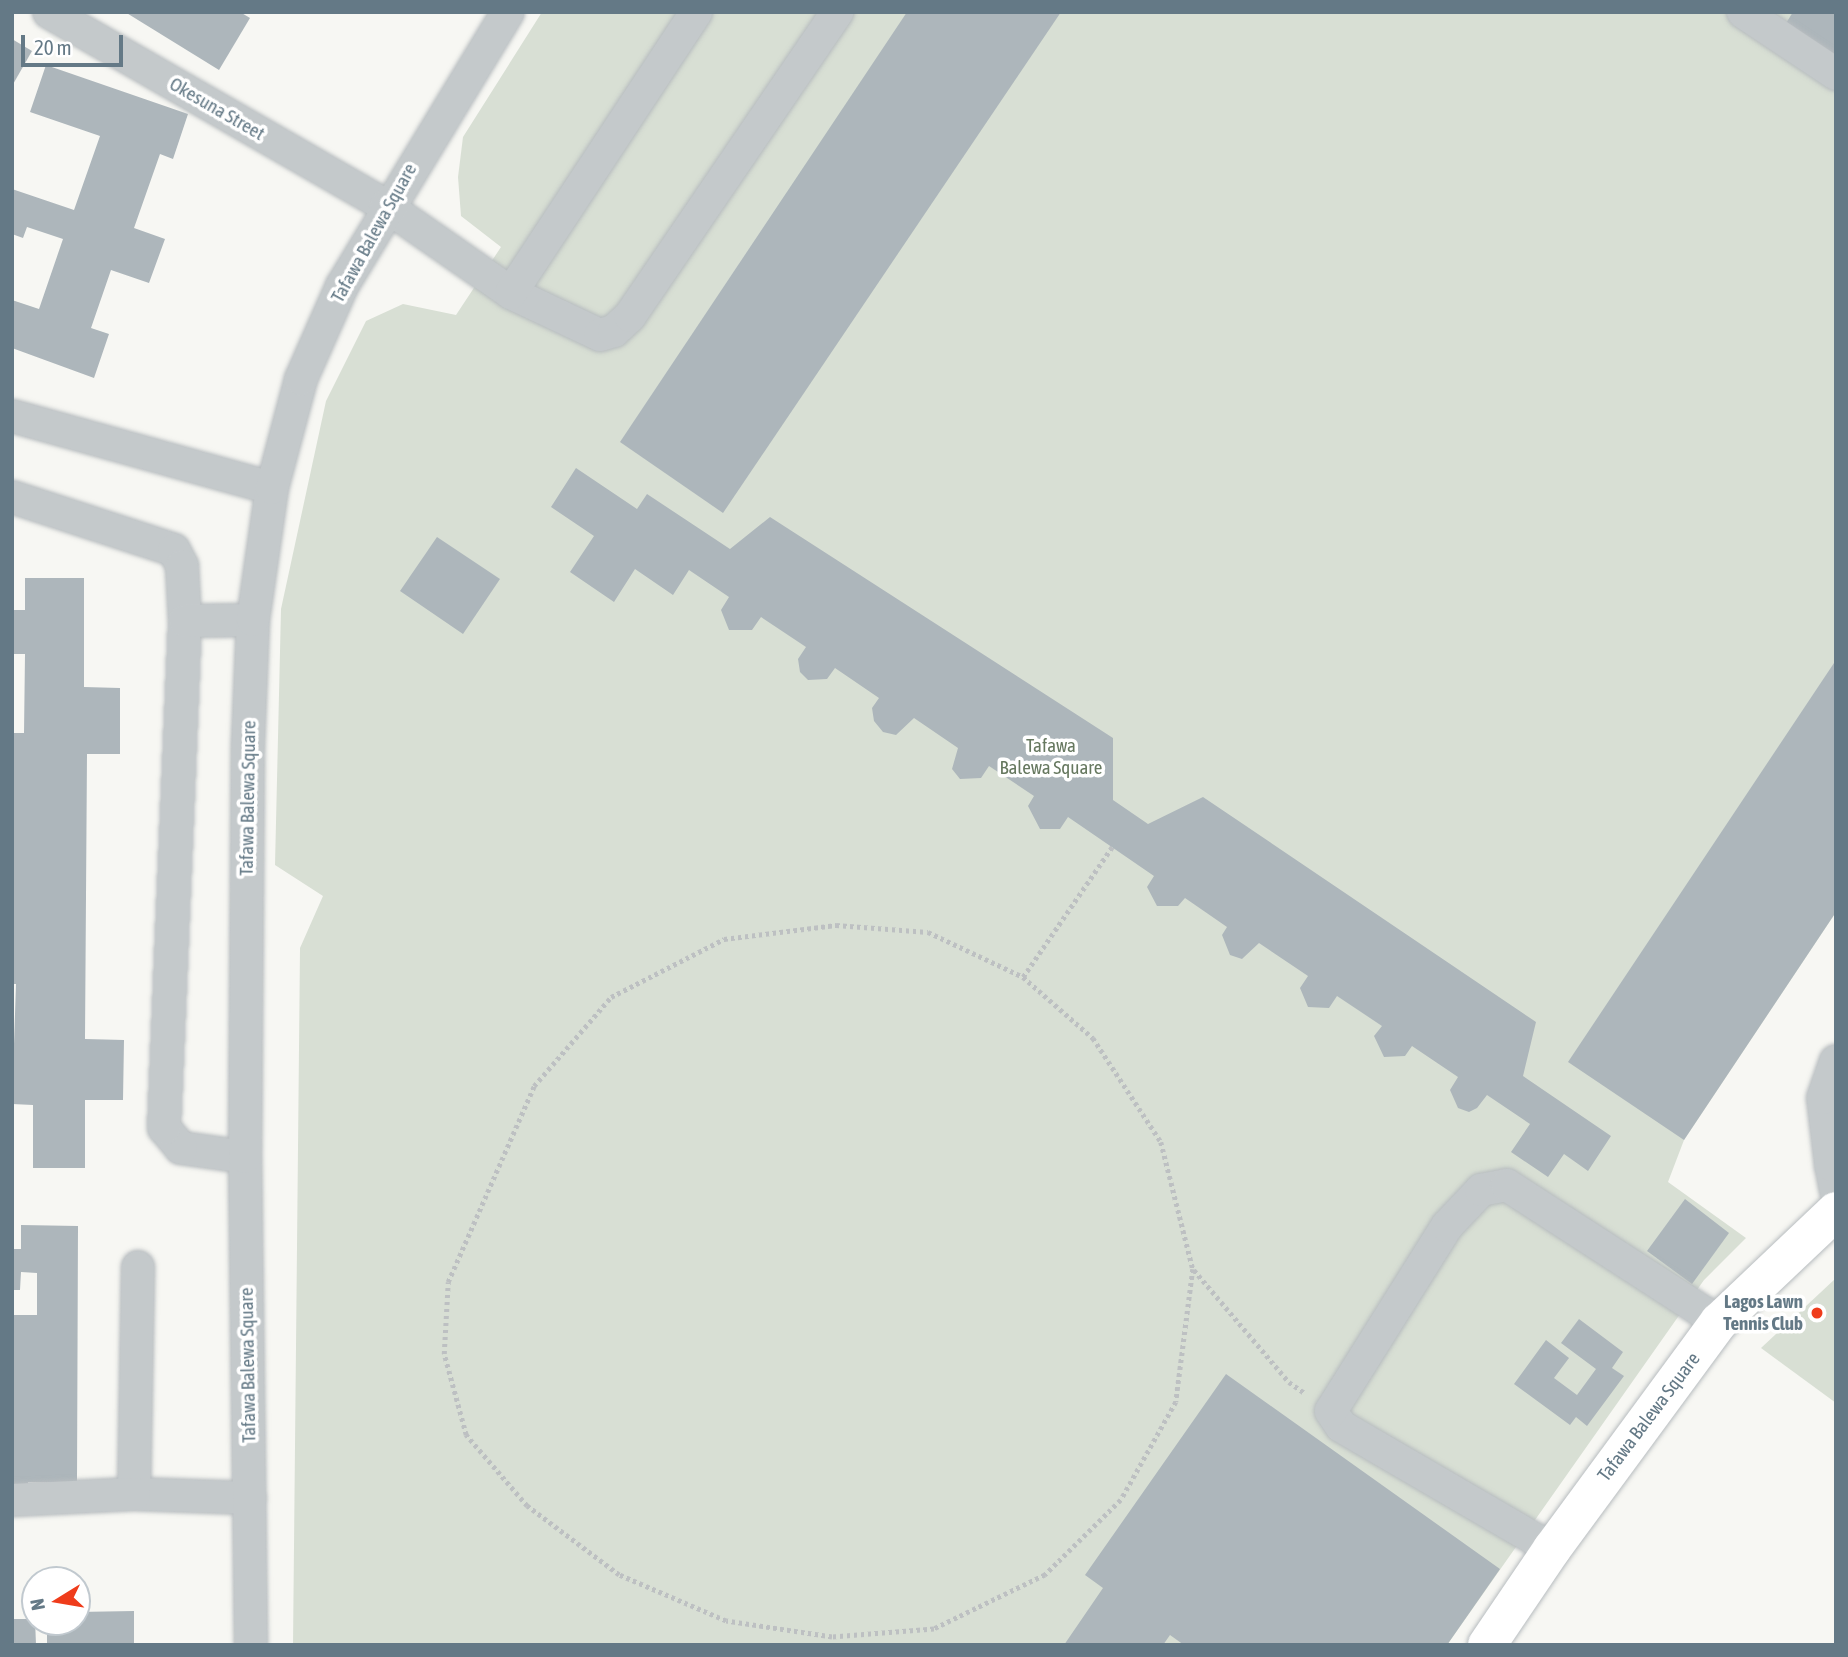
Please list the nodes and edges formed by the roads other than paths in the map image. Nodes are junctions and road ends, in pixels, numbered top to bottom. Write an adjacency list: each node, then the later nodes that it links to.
1 (49, 12): 7 (street, Okesuna Street)
2 (508, 12): 7 (street, Tafawa Balewa Square)
3 (696, 12): 8 (street)
4 (837, 12): 8 (street, Okesuna Street)
5 (1743, 12): 6 (street)
6 (1836, 74)
7 (386, 206): 8 (street, Okesuna Street); 10 (street, Tafawa Balewa Square)
8 (511, 293)
9 (12, 416): 10 (street)
10 (272, 488): 12 (street, Tafawa Balewa Square)
11 (12, 497): 13 (street)
12 (253, 620): 13 (street); 15 (street, Tafawa Balewa Square)
13 (185, 621): 15 (street)
14 (1836, 1060): 16 (street)
15 (245, 1157): 21 (street, Tafawa Balewa Square)
16 (1834, 1167)
17 (1836, 1211): 19 (main road, Tafawa Balewa Square)
18 (138, 1267): 20 (street)
19 (1719, 1322): 23 (main road, Tafawa Balewa Square); 23 (street)
20 (134, 1494): 21 (street); 22 (street)
21 (250, 1498): 24 (street, Tafawa Balewa Square)
22 (12, 1500)
23 (1552, 1549): 25 (main road, Tafawa Balewa Square)
24 (251, 1645)
25 (1487, 1645)

